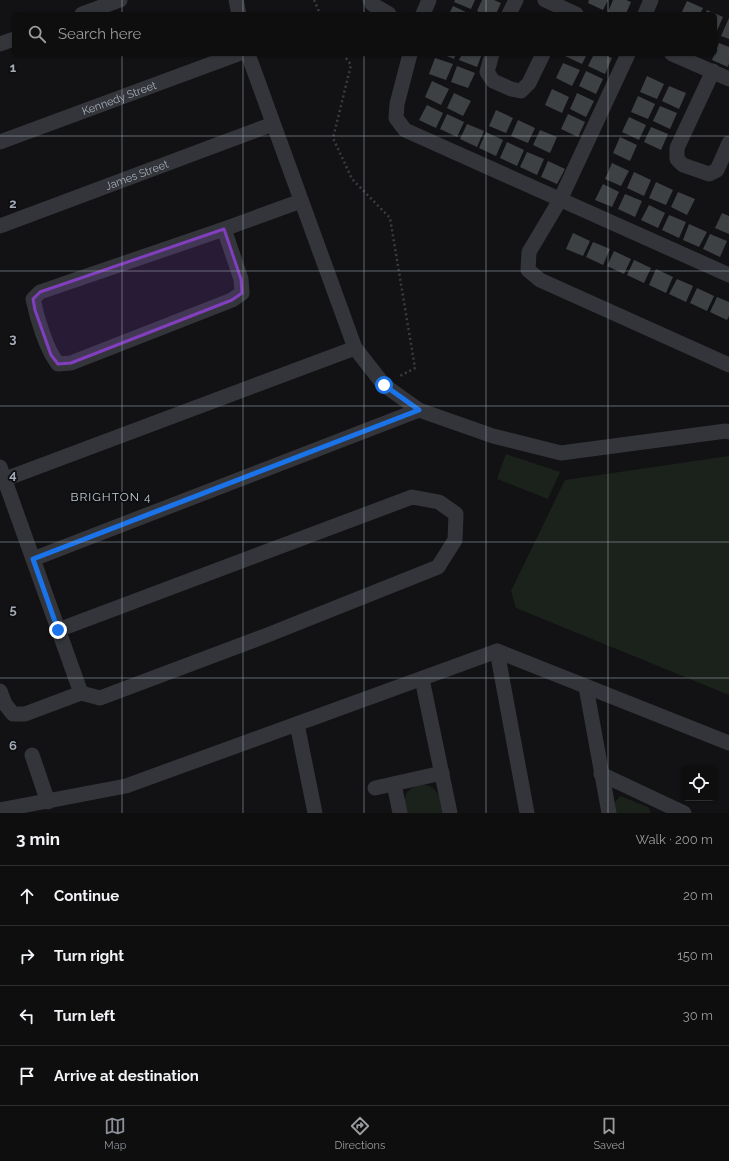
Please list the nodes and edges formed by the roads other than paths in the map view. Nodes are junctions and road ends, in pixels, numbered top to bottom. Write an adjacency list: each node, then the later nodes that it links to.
1 (120, 0): 8 (street)
2 (236, 0): 9 (street)
3 (370, 0): 10 (street)
4 (429, 0): 11 (street)
5 (516, 0): 12 (street)
6 (545, 0): 13 (street)
7 (650, 0): 14 (street)
8 (87, 12)
9 (239, 12)
10 (386, 12)
11 (424, 12)
12 (510, 12)
13 (567, 12)
14 (646, 12)
15 (12, 40): 16 (street)
16 (0, 44)
17 (233, 56): 27 (street, Kennedy Street)
18 (249, 56): 26 (street)
19 (409, 56): 29 (street)
20 (491, 56): 21 (street)
21 (542, 56)
22 (627, 56): 29 (street)
23 (677, 56): 24 (street)
24 (713, 71): 25 (street); 28 (street)
25 (729, 79)
26 (273, 124): 30 (street); 31 (street, James Street)
27 (0, 142)
28 (729, 143)
29 (560, 200): 33 (street); 35 (street)
30 (301, 201): 32 (street); 34 (street)
31 (0, 226)
32 (224, 229): 32 (street)
33 (729, 275)
34 (355, 348): 36 (street); 38 (street)
35 (728, 360)
36 (419, 410): 37 (street); 39 (street)
37 (729, 432)
38 (2, 476): 39 (street)
39 (33, 559): 40 (street)
40 (58, 630): 45 (street); 45 (street)
41 (497, 651): 42 (street); 43 (street); 59 (street)
42 (422, 678): 46 (street); 49 (street)
43 (586, 687): 47 (street); 50 (street)
44 (0, 690): 45 (street)
45 (80, 693)
46 (296, 724): 53 (street); 56 (street)
47 (729, 743)
48 (32, 755): 53 (street)
49 (442, 773): 51 (street); 58 (street)
50 (601, 774): 54 (street); 60 (street)
51 (394, 784): 52 (street); 57 (street)
52 (375, 788)
53 (48, 802): 55 (street)
54 (665, 809): 61 (street)
55 (0, 810)
56 (315, 813)
57 (400, 813)
58 (450, 813)
59 (527, 813)
60 (609, 813)
61 (684, 813)

